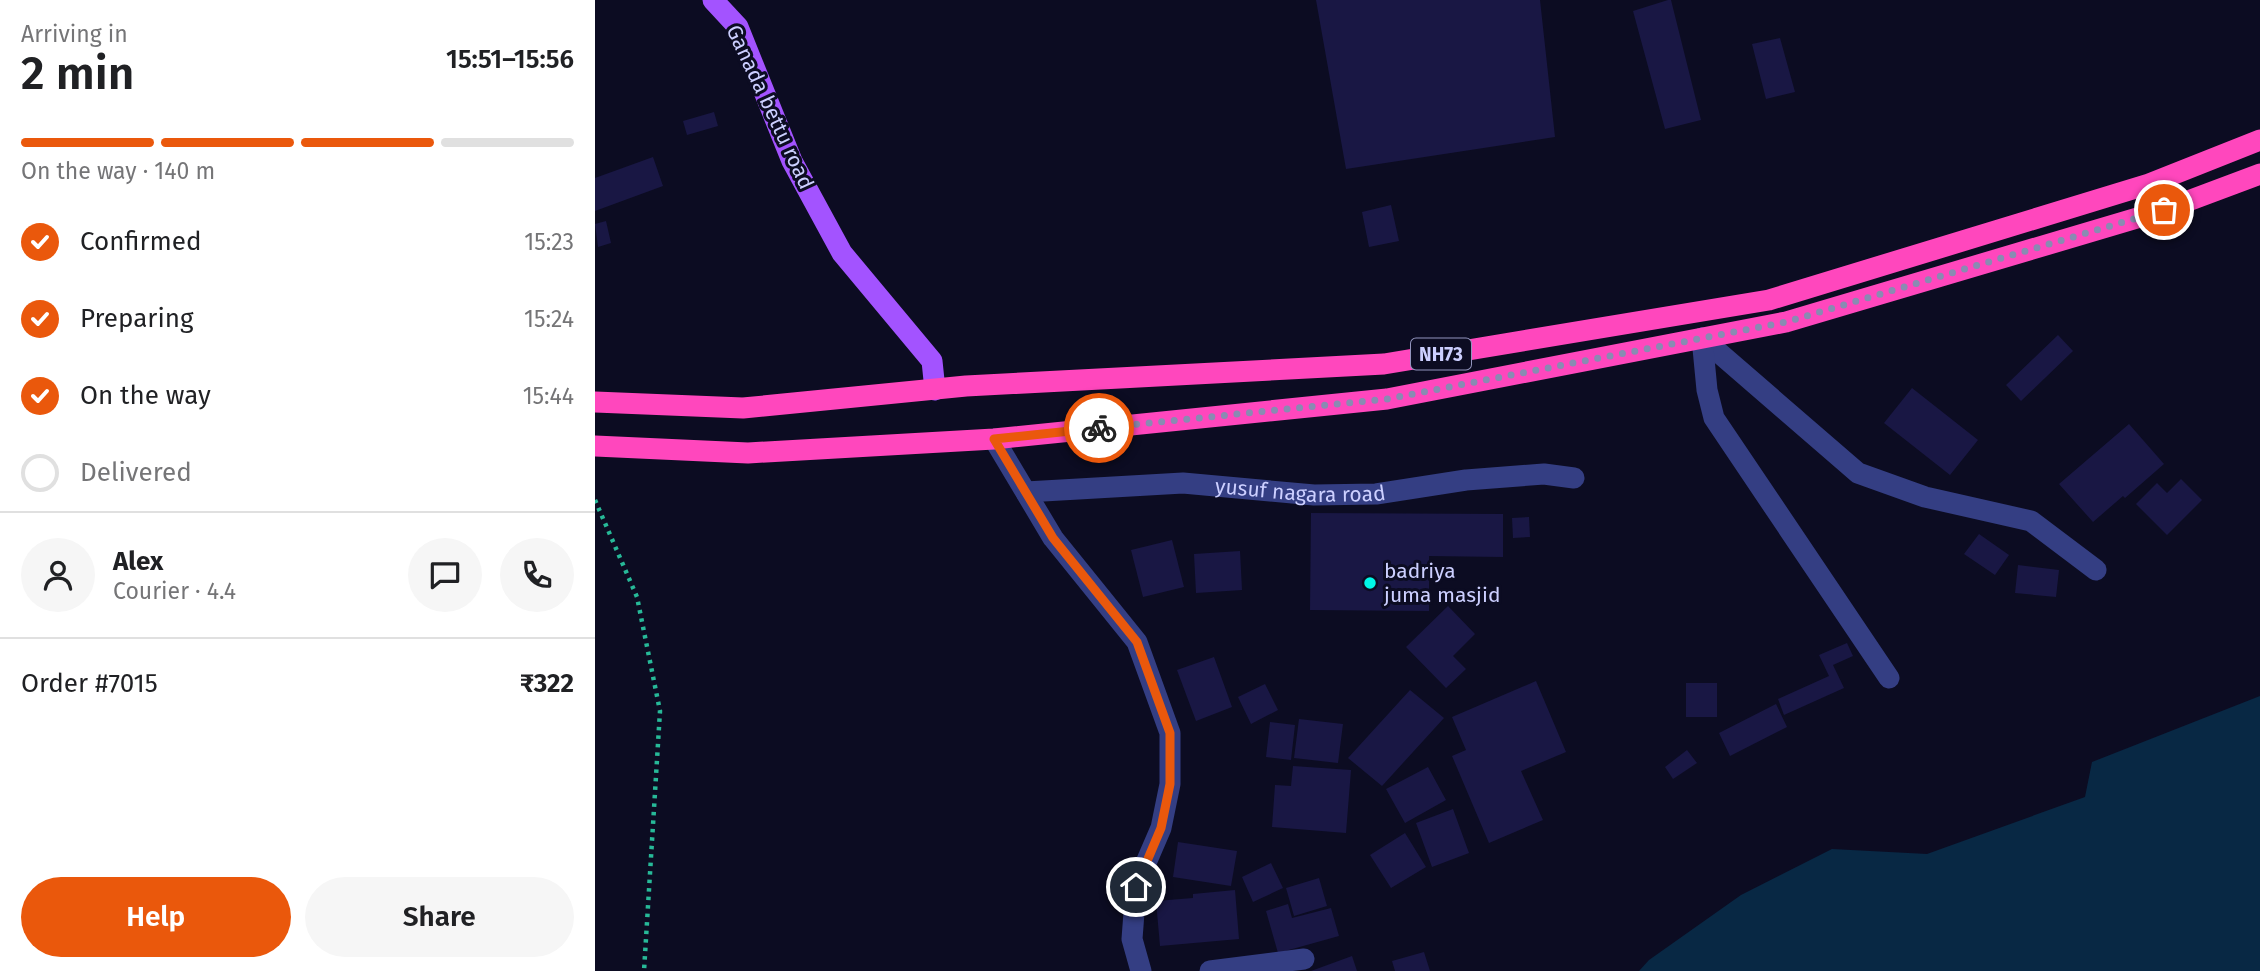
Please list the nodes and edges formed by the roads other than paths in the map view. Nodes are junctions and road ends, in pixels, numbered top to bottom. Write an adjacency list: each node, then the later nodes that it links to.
1 (713, 0): 5 (main road, Ganada bettu road)
2 (2260, 140): 5 (highway, NH73)
3 (2260, 174): 4 (highway, NH73)
4 (1702, 338): 7 (highway, NH73); 11 (street); 12 (street)
5 (935, 390): 6 (highway, NH73)
6 (595, 402)
7 (994, 439): 8 (highway, NH73); 10 (street)
8 (595, 446)
9 (1574, 478): 10 (street, yusuf nagara road)
10 (1026, 492): 14 (street)
11 (2096, 570)
12 (1889, 678)
13 (1304, 959): 15 (street)
14 (1141, 971)
15 (1210, 971)

